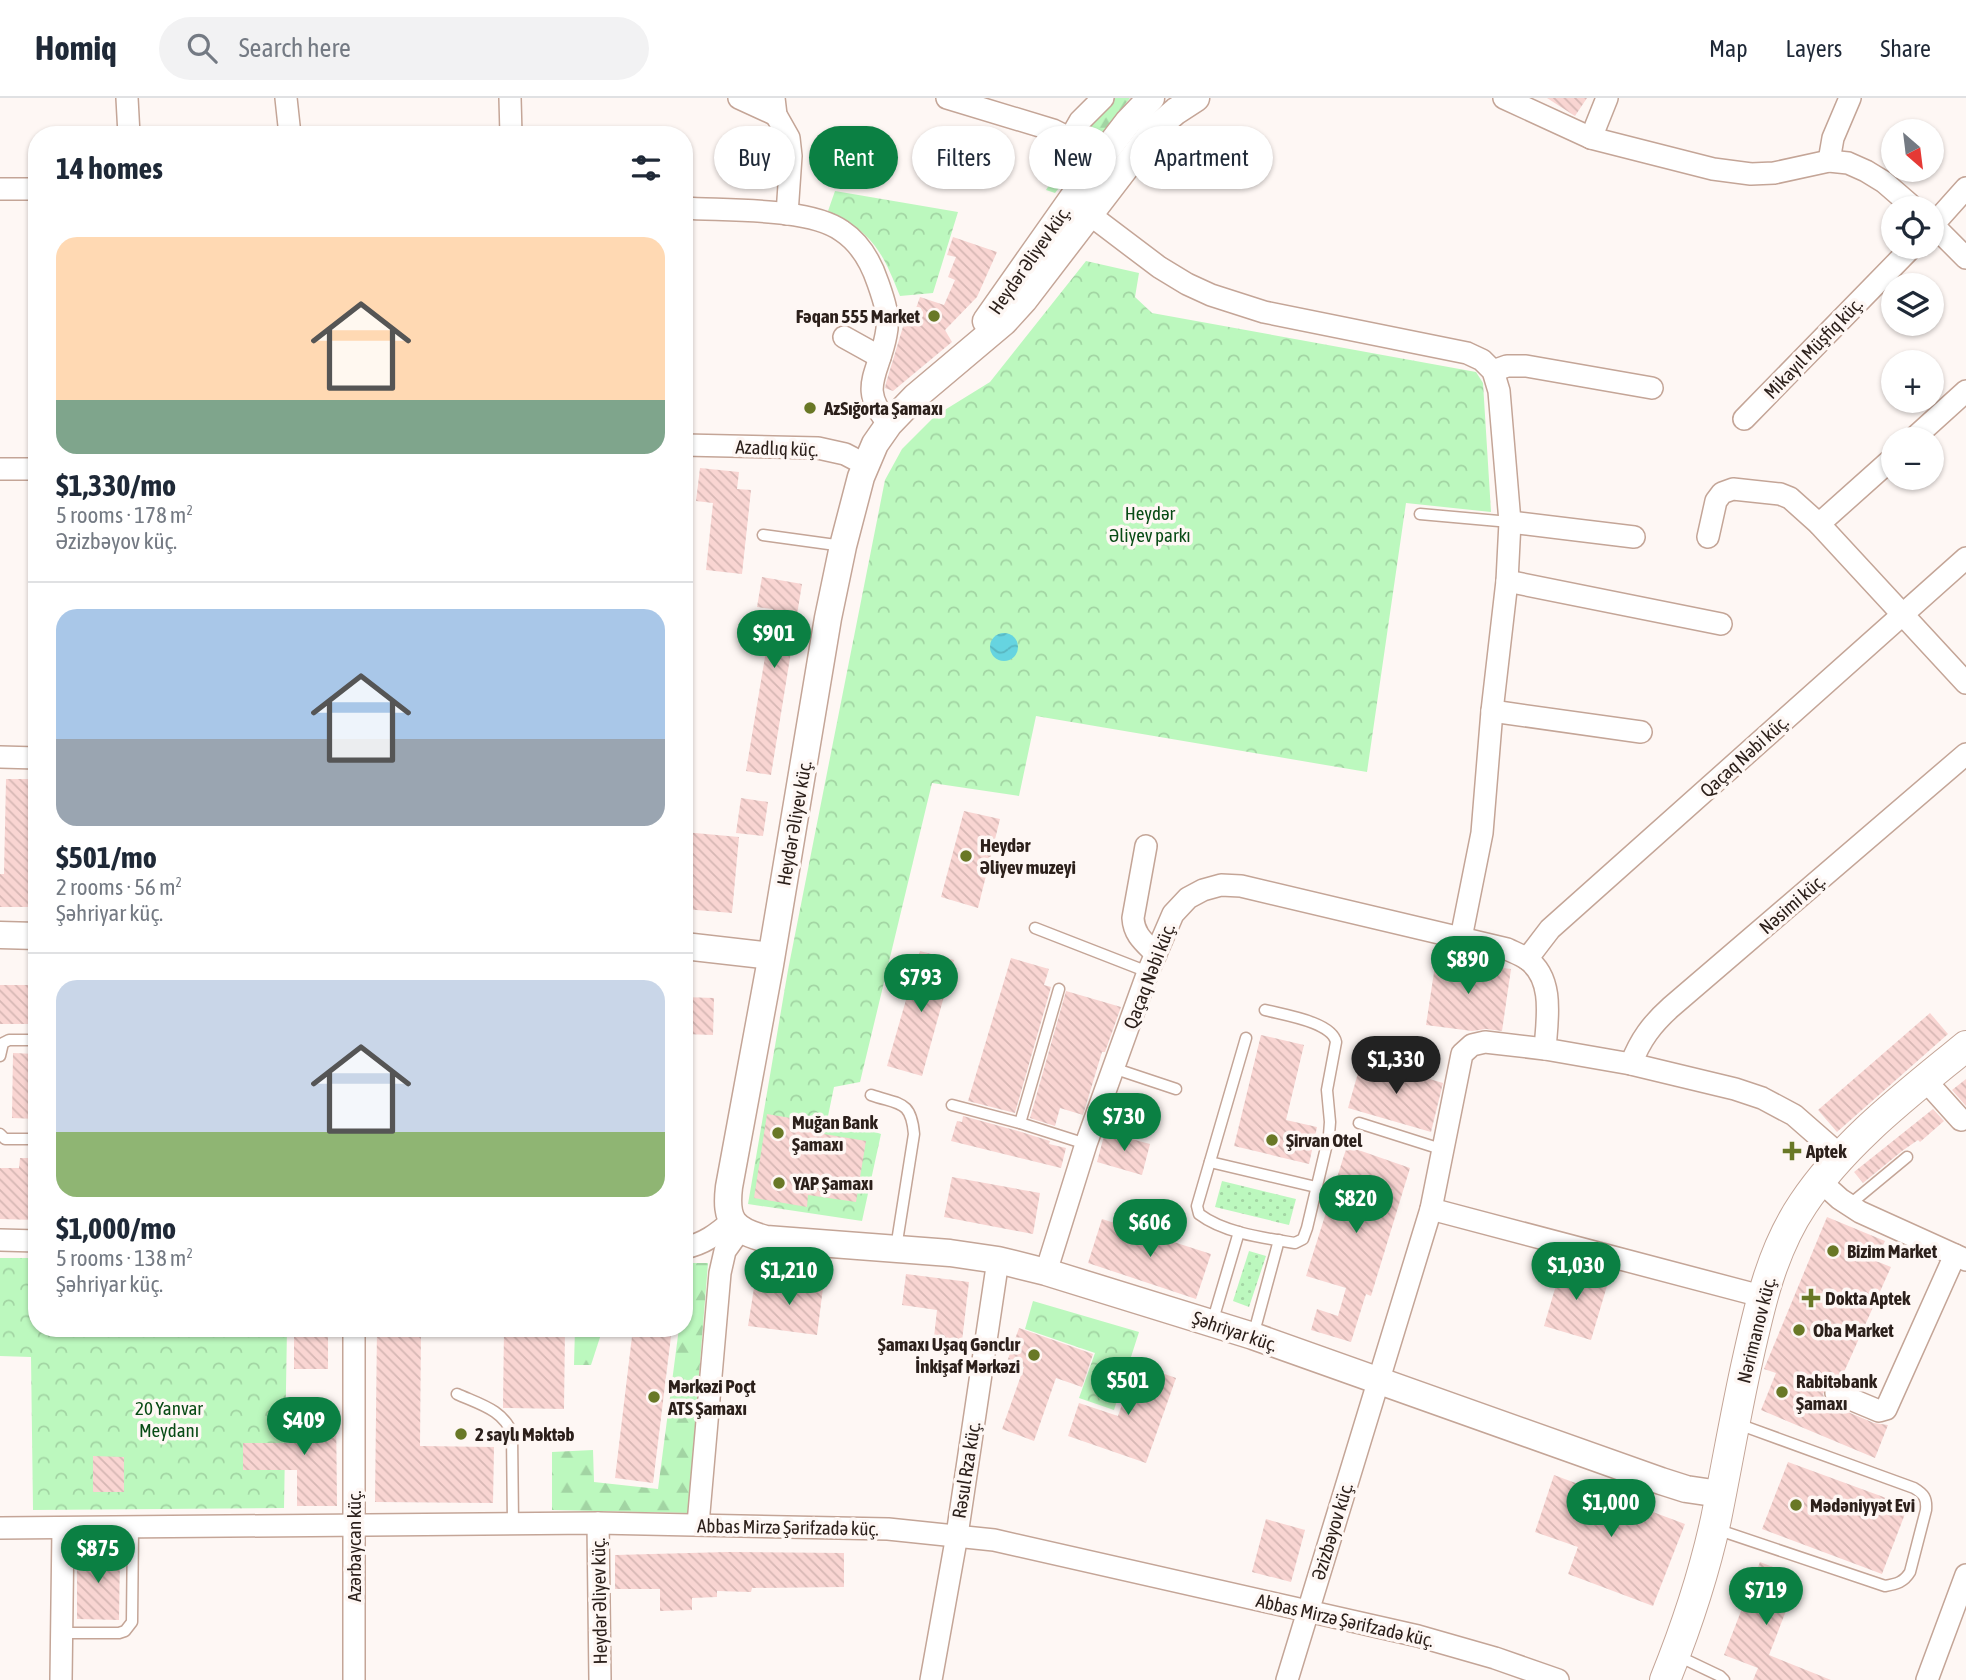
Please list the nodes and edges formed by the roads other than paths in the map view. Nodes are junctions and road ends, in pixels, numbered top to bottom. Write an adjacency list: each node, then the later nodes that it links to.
1 (127, 98): 13 (street)
2 (286, 98): 14 (street)
3 (510, 98): 15 (street)
4 (739, 98): 12 (street)
5 (947, 98): 16 (street)
6 (1103, 98): 17 (street)
7 (1151, 98): 33 (street, Heydər Əliyev küç.)
8 (1196, 98): 27 (street)
9 (1504, 98): 18 (street)
10 (1607, 98): 18 (street)
11 (1850, 98): 19 (street)
12 (775, 107): 26 (street)
13 (129, 126)
14 (289, 126)
15 (512, 126)
16 (1040, 126)
17 (1077, 126)
18 (1591, 138): 19 (street)
19 (1829, 161): 23 (street)
20 (1966, 188): 25 (street)
21 (0, 189): 22 (street)
22 (28, 189)
23 (1900, 196)
24 (693, 209): 26 (street)
25 (1944, 212)
26 (787, 214): 32 (street)
27 (1089, 214): 33 (street); 34 (street)
28 (1944, 237): 29 (street)
29 (1966, 258)
30 (1900, 259): 37 (street, Mikayıl Müşfiq küç.)
31 (844, 337): 32 (street)
32 (880, 357): 38 (street)
33 (961, 358): 38 (street, Heydər Əliyev küç.)
34 (1493, 371): 35 (street); 46 (street)
35 (1652, 388)
36 (1966, 391): 39 (street)
37 (1744, 419)
38 (889, 424): 41 (street, Heydər Əliyev küç.)
39 (1926, 427)
40 (693, 445): 41 (street, Azadlıq küç.)
41 (866, 465): 51 (street, Heydər Əliyev küç.)
42 (0, 469): 43 (street)
43 (28, 469)
44 (1881, 469): 47 (street)
45 (1420, 514): 46 (lane)
46 (1510, 522): 49 (street); 53 (street)
47 (1819, 524): 50 (street); 54 (street)
48 (763, 534): 51 (lane)
49 (1634, 537)
50 (1708, 537)
51 (843, 546): 68 (street, Heydər Əliyev küç.)
52 (1966, 558): 54 (street, Qaçaq Nəbi küç.)
53 (1507, 581): 55 (street); 57 (street)
54 (1902, 614): 56 (street); 69 (street, Qaçaq Nəbi küç.)
55 (1721, 624)
56 (1966, 683)
57 (1492, 711): 58 (street); 66 (street)
58 (1641, 732)
59 (1966, 754): 78 (street, Nəsimi küç.)
60 (0, 757): 61 (street)
61 (28, 758)
62 (1146, 846): 70 (street)
63 (1035, 928): 70 (lane)
64 (0, 935): 65 (street)
65 (28, 936)
66 (1461, 938): 69 (street, Qaçaq Nəbi küç.); 70 (street, Qaçaq Nəbi küç.)
67 (693, 947): 68 (street)
68 (771, 956): 98 (street, Heydər Əliyev küç.)
69 (1527, 959): 76 (street)
70 (1152, 963): 79 (street, Qaçaq Nəbi küç.)
71 (1059, 989): 85 (lane)
72 (1265, 1010): 95 (lane)
73 (1246, 1038): 93 (lane)
74 (28, 1040): 77 (lane)
75 (1966, 1046): 80 (main road, Nərimanov küç.)
76 (1545, 1049): 78 (street); 90 (street, Əzizbəyov küç.)
77 (0, 1056)
78 (1631, 1064): 91 (street)
79 (1113, 1068): 81 (lane); 89 (street, Qaçaq Nəbi küç.)
80 (1925, 1080): 84 (street); 91 (main road, Nərimanov küç.)
81 (1176, 1088)
82 (871, 1095): 104 (lane)
83 (952, 1105): 85 (lane)
84 (1961, 1120)
85 (1020, 1123): 89 (lane)
86 (1359, 1123): 90 (lane)
87 (0, 1134): 88 (lane)
88 (28, 1139)
89 (1086, 1144): 107 (street, Qaçaq Nəbi küç.)
90 (1444, 1150): 97 (street, Əzizbəyov küç.)
91 (1842, 1157): 94 (main road, Nərimanov küç.)
92 (1907, 1157): 96 (lane)
93 (1210, 1162): 95 (lane); 99 (lane)
94 (1820, 1181): 96 (street); 108 (main road, Nərimanov küç.)
95 (1316, 1187): 101 (lane)
96 (1850, 1205): 105 (street)
97 (1431, 1209): 108 (street); 112 (street, Əzizbəyov küç.)
98 (736, 1226): 103 (street); 104 (street, Şəhriyar küç.); 120 (street)
99 (1239, 1231): 101 (lane); 109 (lane)
100 (0, 1240): 102 (street)
101 (1279, 1240): 110 (lane)
102 (28, 1241)
103 (693, 1246)
104 (896, 1248): 106 (street, Şəhriyar küç.)
105 (1961, 1257): 113 (street)
106 (998, 1260): 107 (street, Şəhriyar küç.); 125 (street, Rəsul Rza küç.)
107 (1046, 1272): 109 (street, Şəhriyar küç.)
108 (1761, 1296): 115 (main road, Nərimanov küç.)
109 (1212, 1323): 110 (street, Şəhriyar küç.)
110 (1253, 1336): 112 (street, Şəhriyar küç.)
111 (354, 1337): 118 (street, Azərbaycan küç.)
112 (1378, 1382): 116 (street, Şəhriyar küç.); 127 (street, Əzizbəyov küç.)
113 (1836, 1393)
114 (457, 1394): 119 (lane)
115 (1734, 1422): 116 (main road, Nərimanov küç.); 124 (lane)
116 (1720, 1494): 124 (main road, Nərimanov küç.)
117 (598, 1523): 119 (street, Abbas Mirzə Şərifzadə küç.); 120 (street, Abbas Mirzə Şərifzadə küç.); 132 (street, Heydər Əliyev küç.)
118 (354, 1524): 119 (street, Abbas Mirzə Şərifzadə küç.); 121 (street, Abbas Mirzə Şərifzadə küç.); 131 (street, Azərbaycan küç.)
119 (513, 1524)
120 (698, 1524): 125 (street, Abbas Mirzə Şərifzadə küç.)
121 (133, 1527): 123 (street, Abbas Mirzə Şərifzadə küç.); 128 (lane)
122 (0, 1528): 123 (street, Abbas Mirzə Şərifzadə küç.)
123 (62, 1528): 128 (street)
124 (1714, 1528): 129 (main road, Nərimanov küç.)
125 (957, 1535): 127 (street, Abbas Mirzə Şərifzadə küç.); 133 (street, Rəsul Rza küç.)
126 (1966, 1575): 137 (street)
127 (1308, 1611): 134 (street, Əzizbəyov küç.); 135 (street, Abbas Mirzə Şərifzadə küç.)
128 (61, 1633): 130 (street)
129 (1670, 1668): 136 (lane)
130 (61, 1680)
131 (354, 1680)
132 (600, 1680)
133 (931, 1680)
134 (1287, 1680)
135 (1558, 1680)
136 (1724, 1680)
137 (1927, 1680)

